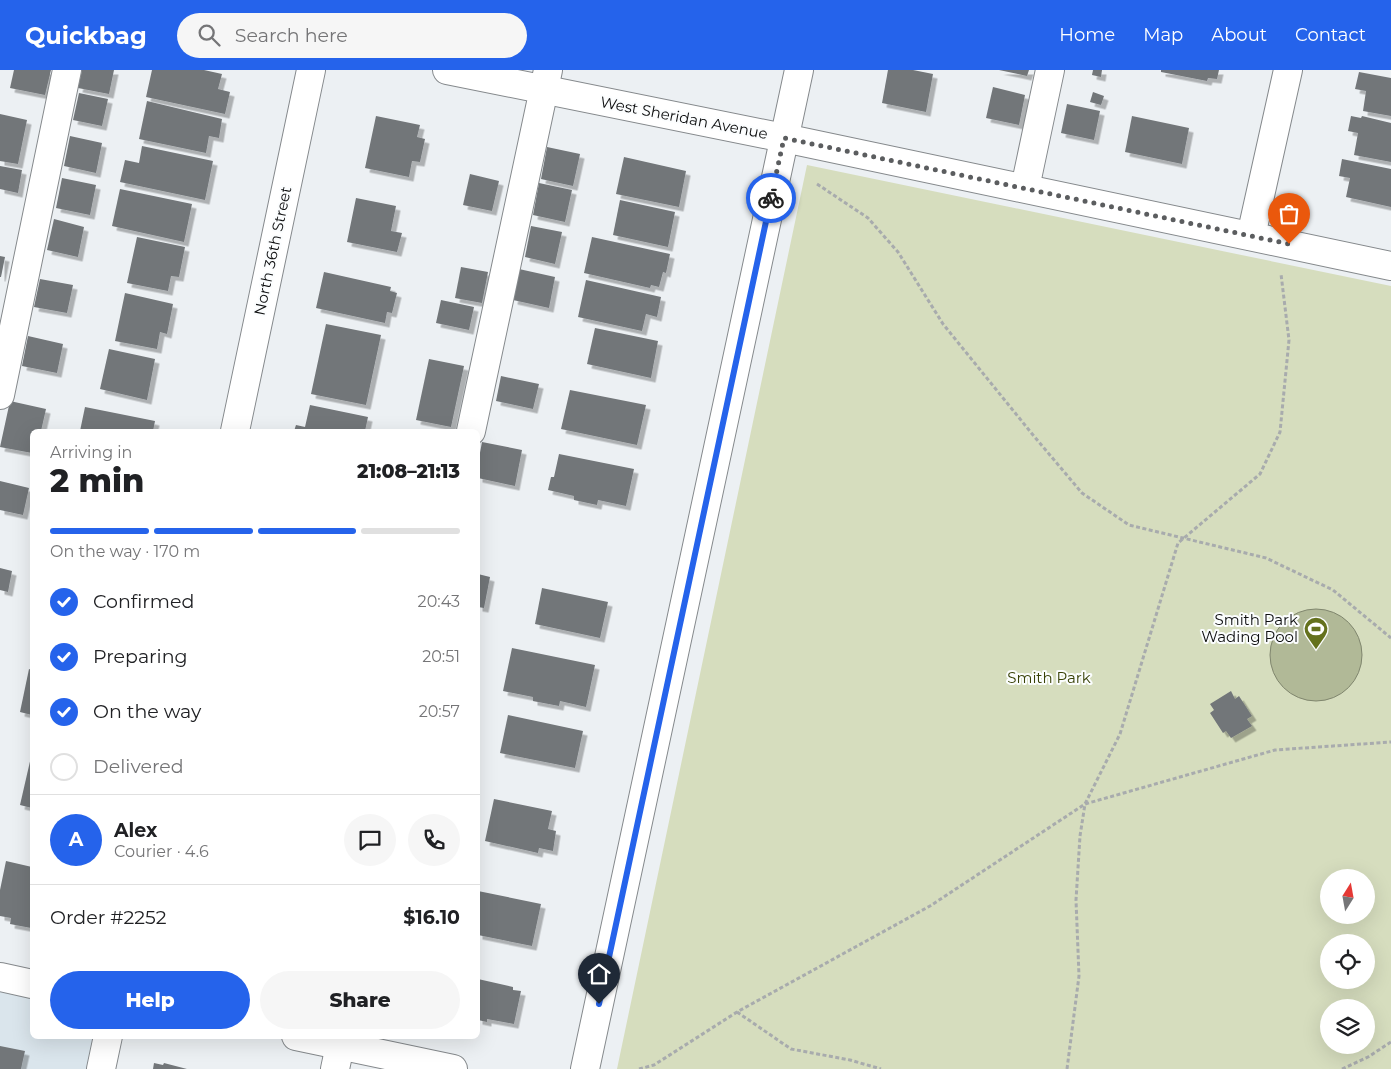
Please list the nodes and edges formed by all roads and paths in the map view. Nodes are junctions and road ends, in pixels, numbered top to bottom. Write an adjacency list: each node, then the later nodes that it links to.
1 (67, 70): 14 (street)
2 (311, 70): 15 (street, North 36th Street)
3 (447, 70): 7 (street, West Sheridan Avenue)
4 (800, 70): 8 (street)
5 (1050, 70): 10 (street)
6 (1288, 70): 11 (street)
7 (546, 80): 8 (street, West Sheridan Avenue); 16 (street)
8 (784, 138): 10 (street, West Sheridan Avenue); 30 (street)
9 (817, 184): 17 (path)
10 (1025, 188): 11 (street, West Sheridan Avenue)
11 (1251, 236): 12 (street, West Sheridan Avenue)
12 (1391, 266)
13 (1281, 274): 17 (path)
14 (0, 395)
15 (235, 429)
16 (471, 429)
17 (1185, 538): 18 (path); 20 (path)
18 (1391, 638)
19 (1391, 742): 20 (path)
20 (1085, 804): 23 (path); 33 (path)
21 (0, 977): 22 (street)
22 (30, 984)
23 (737, 1012): 31 (path); 32 (path)
24 (107, 1039): 28 (street)
25 (305, 1039): 27 (street)
26 (1391, 1042): 34 (path)
27 (339, 1050): 29 (street)
28 (101, 1069)
29 (453, 1069)
30 (585, 1069)
31 (639, 1069)
32 (881, 1069)
33 (1067, 1069)
34 (1342, 1069)

